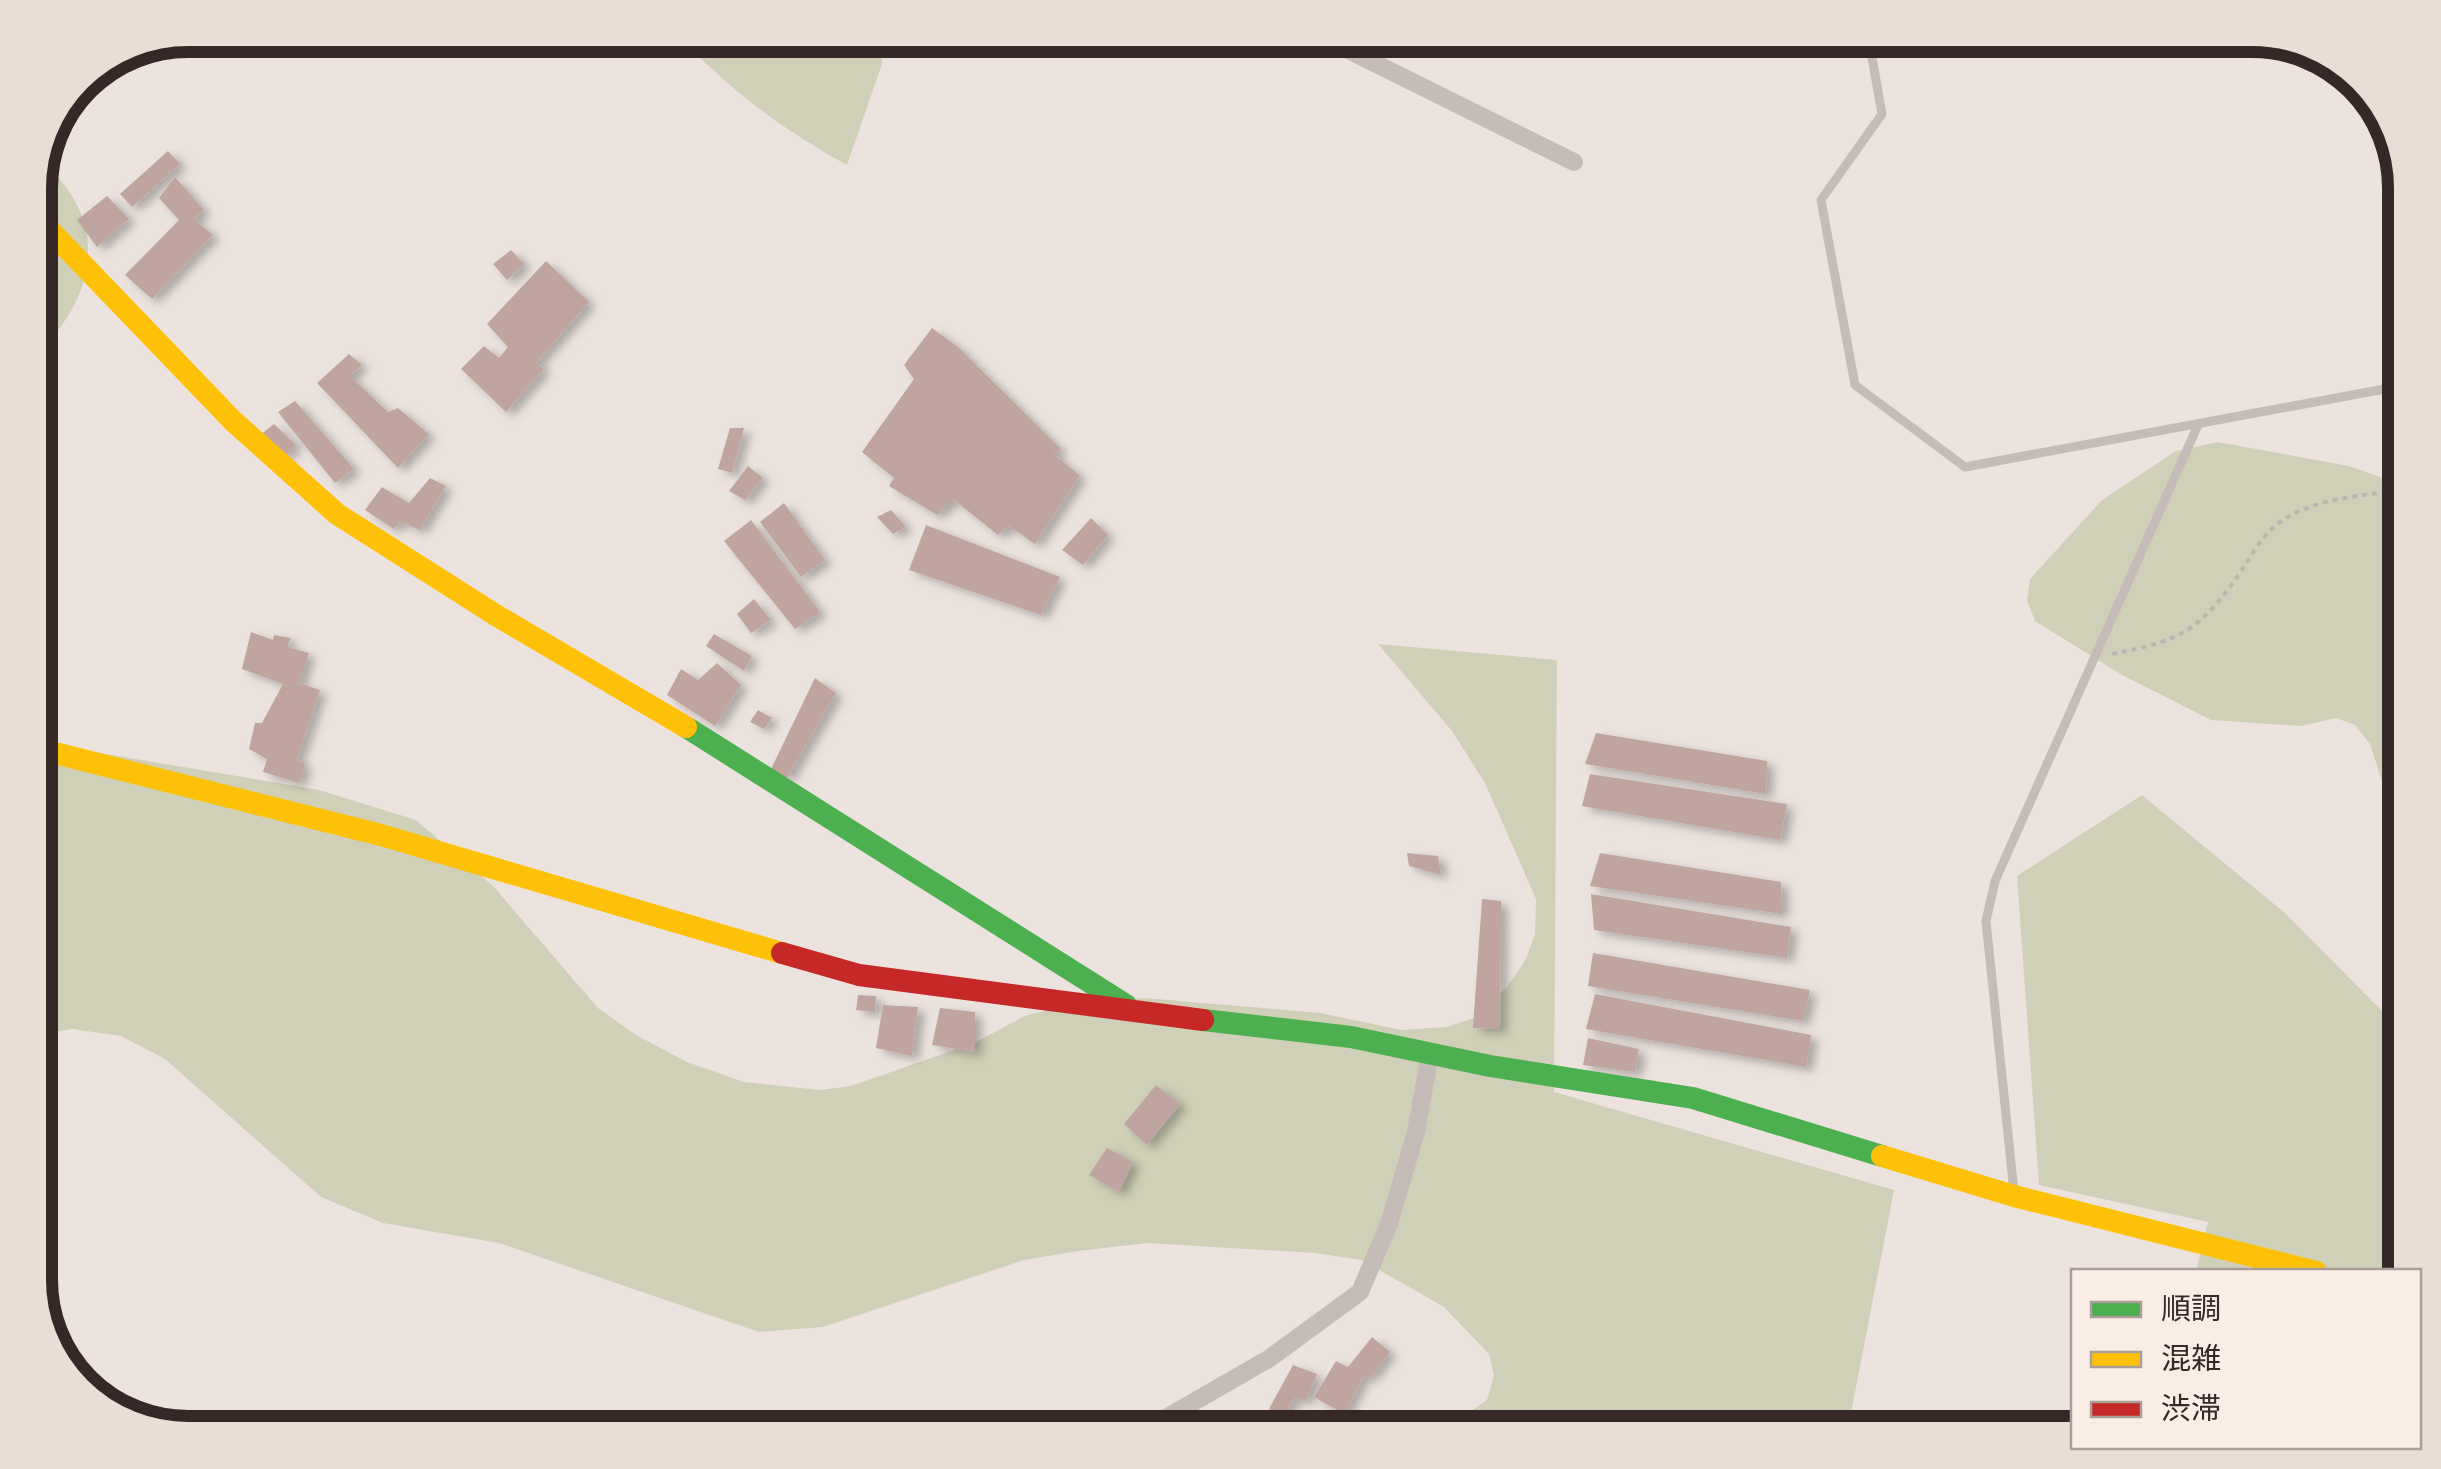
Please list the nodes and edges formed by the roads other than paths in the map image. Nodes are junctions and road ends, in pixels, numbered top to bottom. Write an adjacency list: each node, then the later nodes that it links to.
1 (1352, 52): 3 (street)
2 (1871, 52): 6 (lane)
3 (1574, 162)
4 (53, 234): 8 (street)
5 (2388, 389): 6 (lane)
6 (2198, 426): 10 (lane)
7 (53, 753): 8 (street)
8 (1132, 1008): 9 (street)
9 (1430, 1054): 10 (street); 12 (street)
10 (2014, 1196): 11 (street)
11 (2304, 1269)
12 (1169, 1416)

